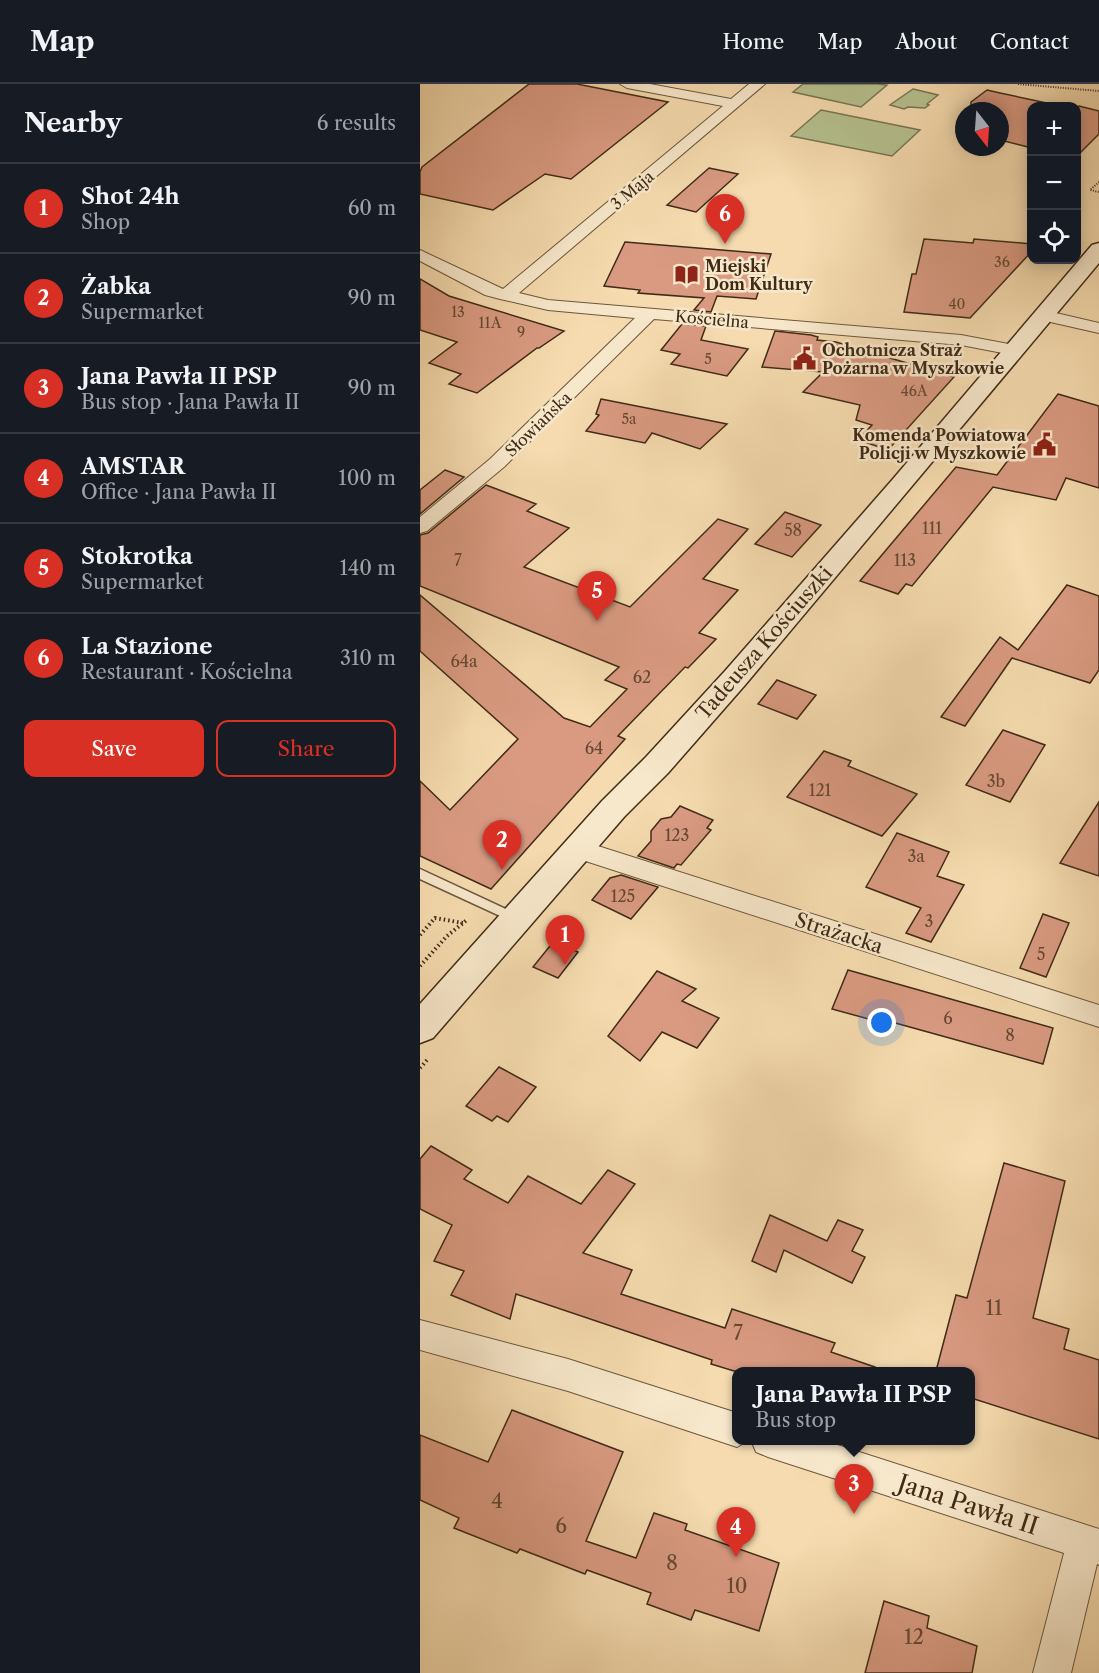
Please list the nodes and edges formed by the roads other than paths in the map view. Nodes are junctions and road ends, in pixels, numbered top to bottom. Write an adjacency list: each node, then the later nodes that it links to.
1 (627, 84): 3 (street)
2 (758, 84): 3 (street, 3 Maja)
3 (734, 104): 6 (street, 3 Maja)
4 (1099, 249): 8 (main road, Tadeusza Kościuszki)
5 (420, 255): 6 (street, Kościelna)
6 (506, 295): 7 (street, Kościelna)
7 (649, 314): 10 (street, Kościelna); 11 (street, Słowiańska)
8 (1043, 315): 9 (street); 10 (main road, Tadeusza Kościuszki)
9 (1099, 328)
10 (1013, 350): 12 (main road, Tadeusza Kościuszki)
11 (420, 527)
12 (579, 849): 14 (main road, Tadeusza Kościuszki); 15 (street, Strażacka)
13 (420, 874): 14 (lane)
14 (518, 919): 16 (main road, Tadeusza Kościuszki)
15 (1099, 1016)
16 (420, 1028)
17 (420, 1335): 18 (street)
18 (732, 1428)
19 (783, 1445): 20 (street, Jana Pawła II)
20 (1092, 1545): 21 (street)
21 (1052, 1673)

